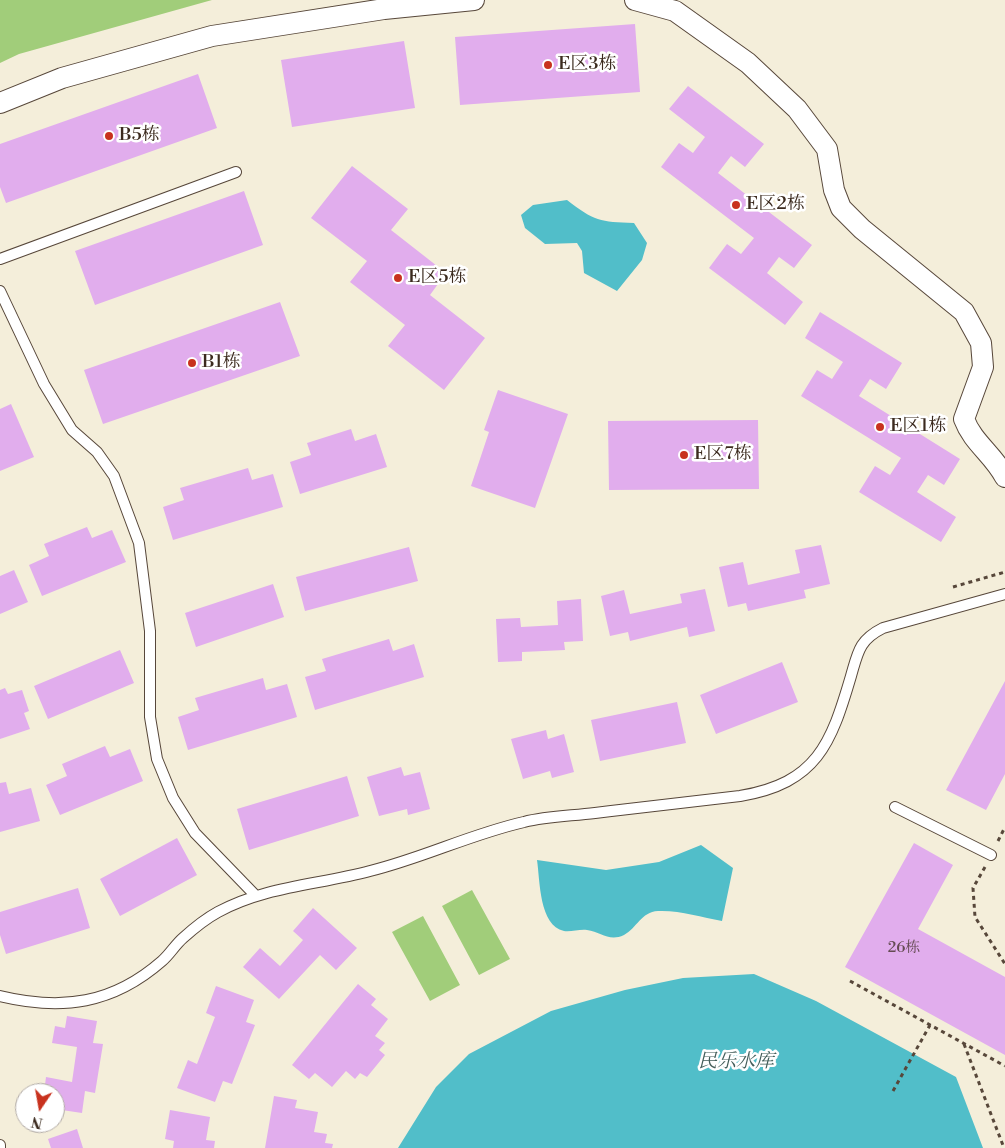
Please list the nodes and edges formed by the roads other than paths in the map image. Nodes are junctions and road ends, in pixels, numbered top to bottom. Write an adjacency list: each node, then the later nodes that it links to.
1 (474, 0): 3 (street)
2 (636, 0): 7 (street)
3 (0, 103)
4 (236, 172): 5 (lane)
5 (0, 259)
6 (0, 291): 11 (lane)
7 (1005, 477)
8 (1005, 594): 11 (lane)
9 (895, 807): 10 (lane)
10 (991, 855)
11 (255, 895): 12 (lane)
12 (0, 996)

